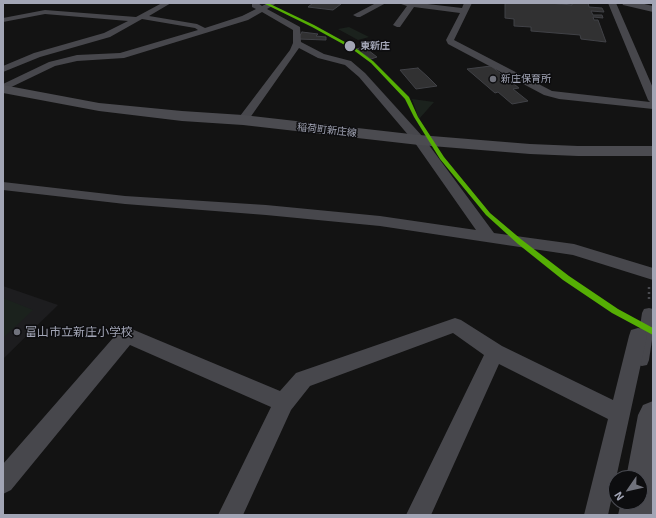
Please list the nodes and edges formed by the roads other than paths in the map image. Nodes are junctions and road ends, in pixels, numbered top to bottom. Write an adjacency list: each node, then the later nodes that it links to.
1 (36, 3): 14 (street)
2 (167, 3): 16 (street)
3 (251, 3): 12 (street)
4 (273, 3): 12 (street)
5 (382, 3): 15 (street)
6 (402, 3): 10 (street)
7 (612, 3): 23 (street)
8 (627, 3): 13 (main road)
9 (639, 3): 13 (main road)
10 (413, 4): 11 (street); 18 (street)
11 (466, 7): 24 (street)
12 (262, 8): 19 (street); 20 (street)
13 (653, 8)
14 (44, 12): 16 (street); 17 (street)
15 (357, 15)
16 (139, 18): 19 (street); 21 (street)
17 (3, 20)
18 (397, 25)
19 (205, 31): 22 (street)
20 (297, 43): 25 (street); 26 (street)
21 (3, 69)
22 (3, 88): 25 (main road, 稲荷町新庄線)
23 (653, 100)
24 (653, 106)
25 (243, 120): 26 (main road, 稲荷町新庄線)
26 (419, 140): 27 (main road, 稲荷町新庄線); 29 (street)
27 (653, 150)
28 (3, 186): 29 (street)
29 (489, 237): 30 (street)
30 (651, 273)
31 (649, 313): 34 (street)
32 (638, 336): 36 (street)
33 (495, 352): 35 (street); 36 (street); 41 (street)
34 (642, 360)
35 (284, 403): 39 (street); 40 (street)
36 (619, 414): 42 (street)
37 (653, 415): 38 (main road)
38 (643, 470)
39 (3, 482)
40 (230, 515)
41 (418, 515)
42 (596, 515)

